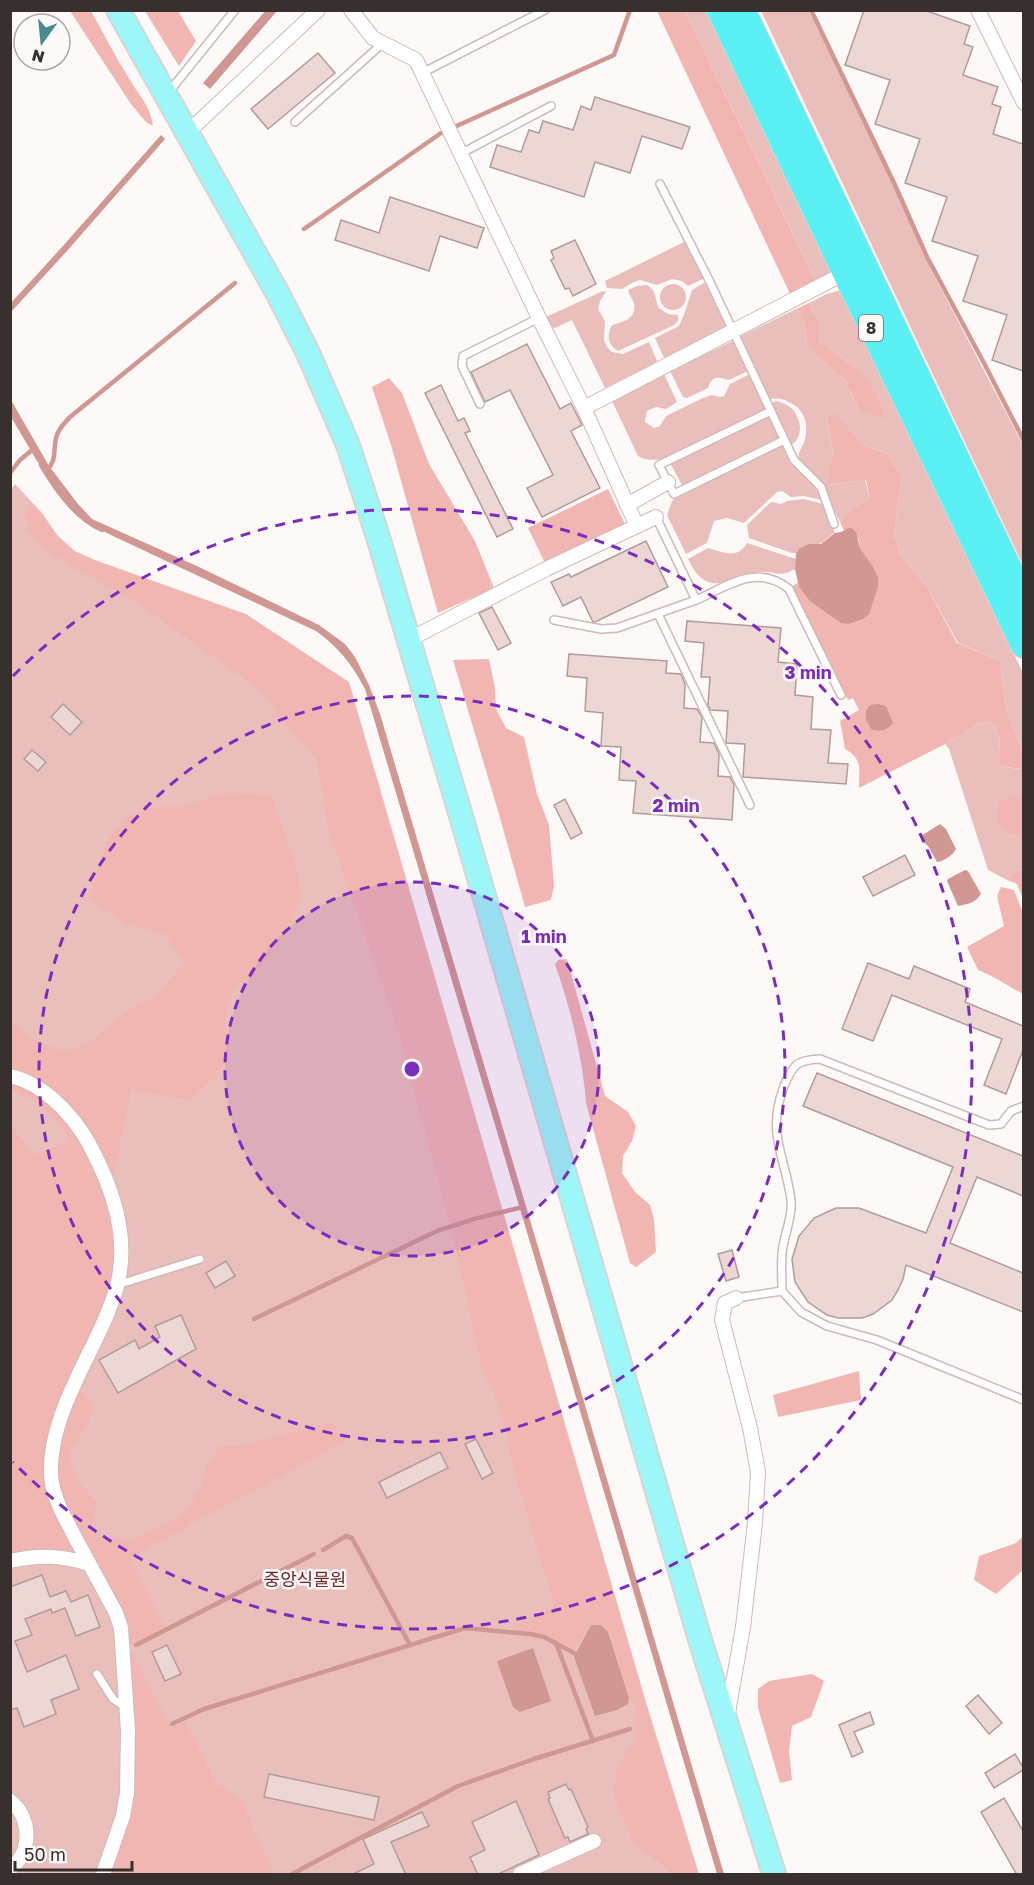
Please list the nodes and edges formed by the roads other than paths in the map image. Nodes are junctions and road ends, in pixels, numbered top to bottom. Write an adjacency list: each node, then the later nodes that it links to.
1 (118, 10): 11 (main road)
2 (235, 10): 11 (lane)
3 (318, 10): 15 (street)
4 (351, 10): 9 (street)
5 (545, 10): 10 (lane)
6 (720, 10): 18 (highway, 8)
7 (742, 10): 31 (highway, 8)
8 (978, 10): 12 (street)
9 (383, 44): 10 (street); 14 (lane)
10 (422, 73): 16 (street)
11 (166, 95): 15 (main road)
12 (1023, 103)
13 (551, 106): 16 (lane)
14 (295, 122)
15 (188, 132): 34 (main road)
16 (460, 154): 19 (street)
17 (660, 184): 20 (lane)
18 (845, 273): 20 (street); 35 (highway, 8)
19 (539, 318): 21 (lane); 22 (street)
20 (733, 332): 22 (street); 23 (lane)
21 (480, 404)
22 (584, 408): 26 (street)
23 (771, 411): 24 (lane); 25 (lane)
24 (784, 440): 25 (lane); 28 (lane)
25 (668, 482): 26 (street)
26 (627, 505): 29 (street)
27 (656, 516): 29 (street); 30 (lane)
28 (834, 524)
29 (637, 526): 34 (street)
30 (696, 600): 32 (lane); 36 (lane)
31 (1023, 601)
32 (658, 614): 33 (lane); 37 (lane)
33 (554, 620)
34 (408, 640): 49 (main road)
35 (1023, 645)
36 (841, 694)
37 (750, 805)
38 (10, 1076): 41 (street)
39 (1023, 1106): 42 (lane)
40 (200, 1259): 41 (lane)
41 (117, 1285): 46 (street)
42 (782, 1291): 43 (lane); 44 (lane)
43 (736, 1298): 49 (street)
44 (1023, 1400)
45 (10, 1562): 46 (street)
46 (89, 1564): 48 (street)
47 (97, 1674): 48 (lane)
48 (127, 1708): 53 (street)
49 (726, 1723): 55 (main road)
50 (10, 1801): 52 (street)
51 (594, 1841): 54 (street)
52 (10, 1869)
53 (103, 1875)
54 (520, 1875)
55 (774, 1875)

